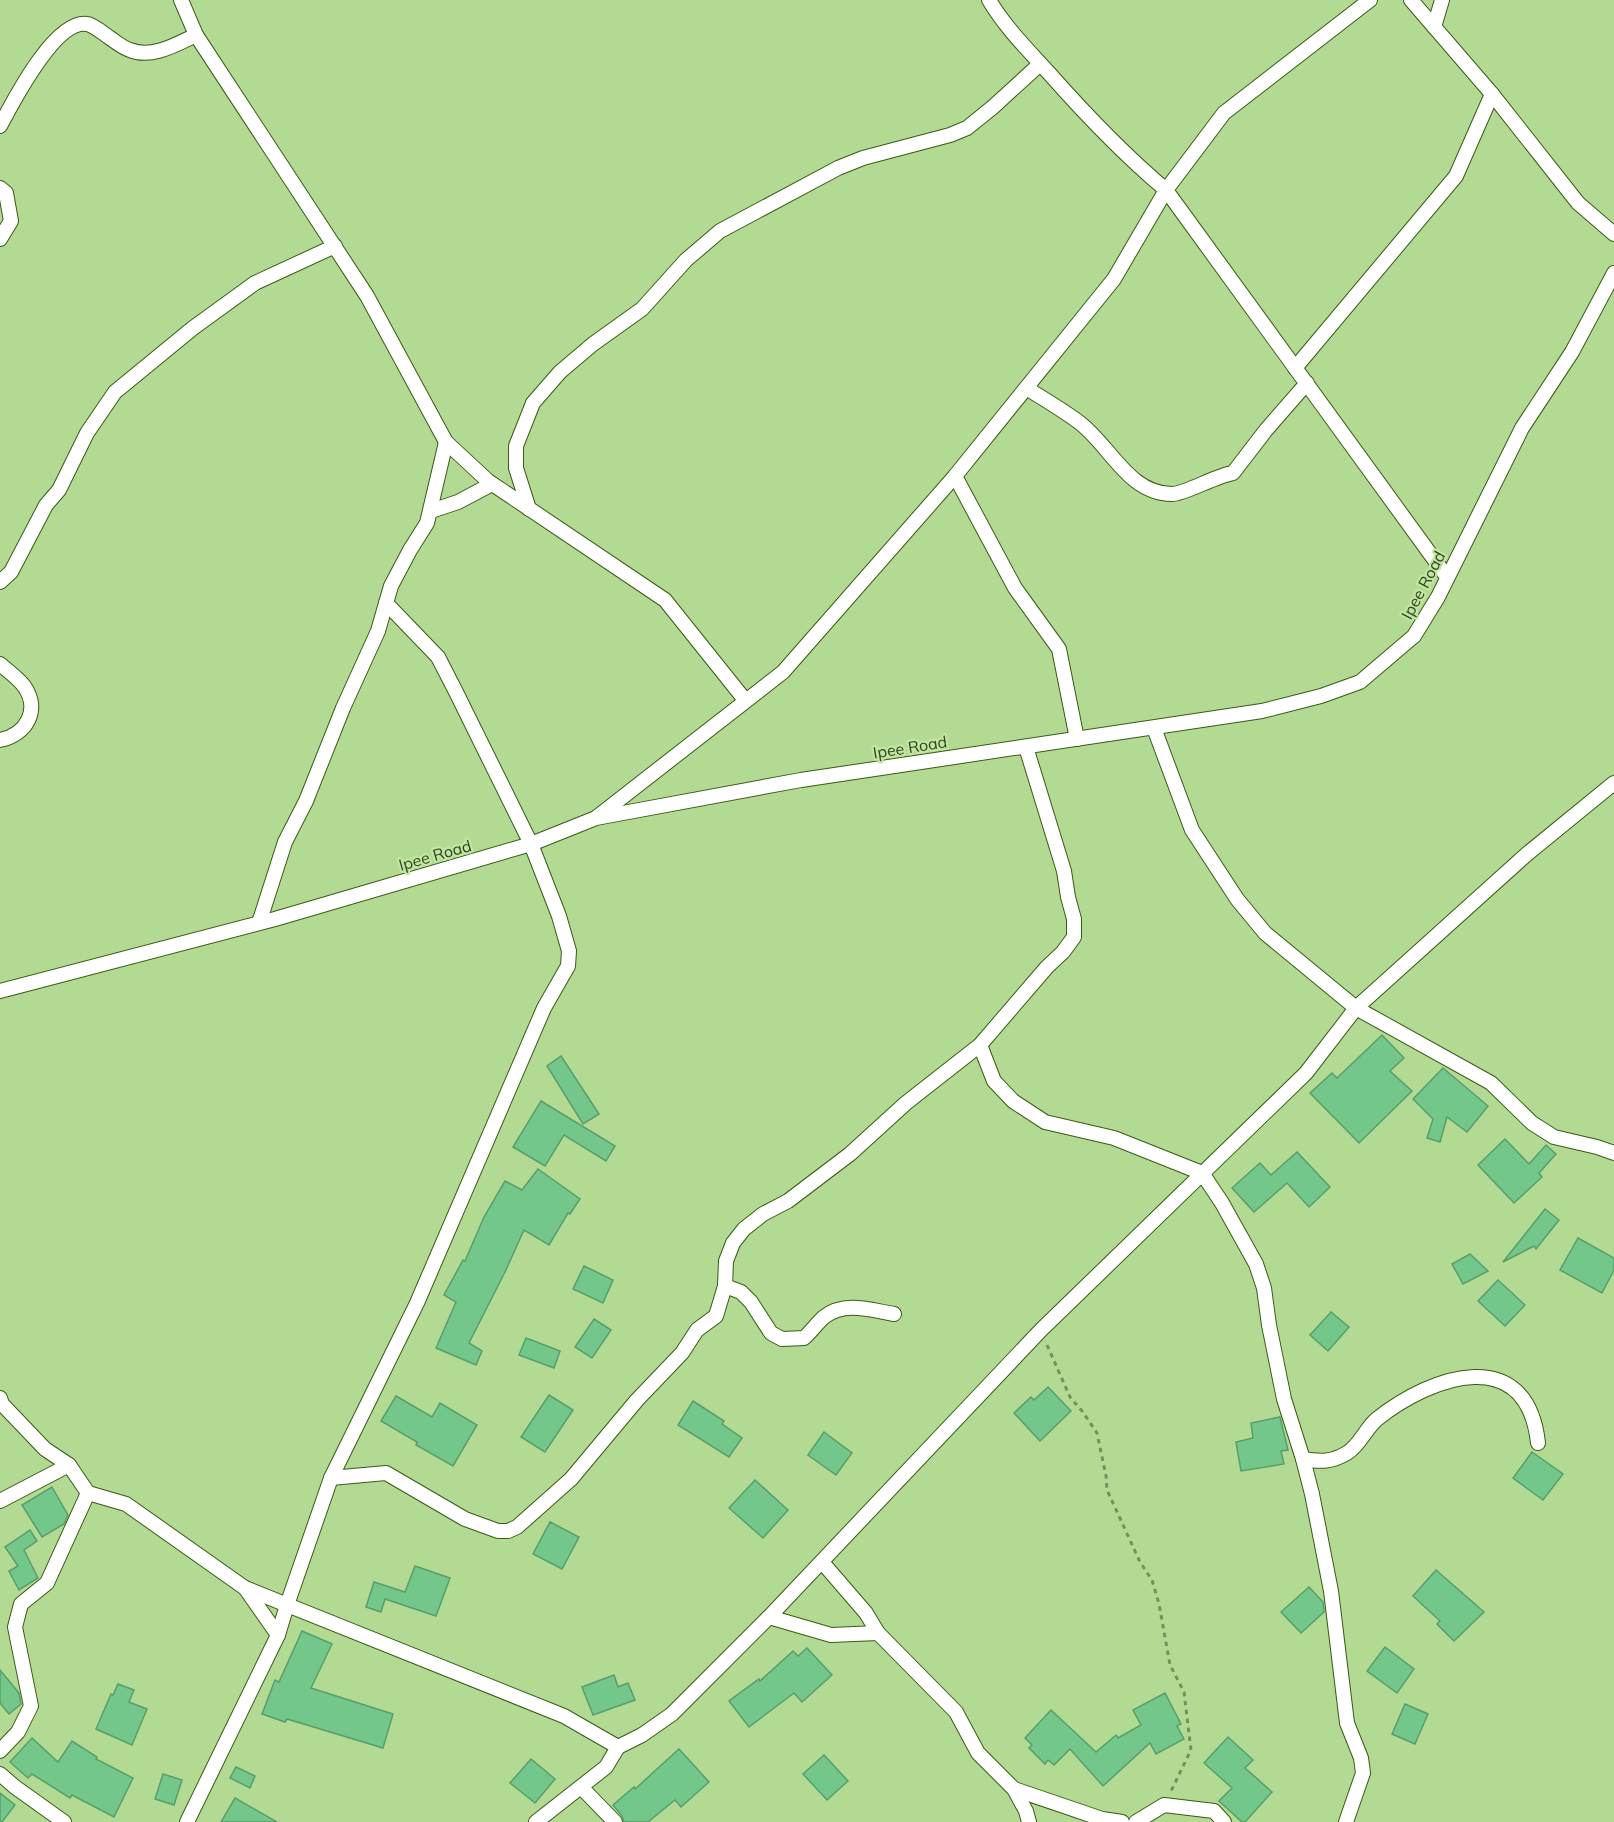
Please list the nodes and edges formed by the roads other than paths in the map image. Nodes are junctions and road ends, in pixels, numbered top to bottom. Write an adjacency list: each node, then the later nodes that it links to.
1 (181, 0): 7 (street)
2 (989, 0): 8 (street)
3 (1370, 0): 12 (street)
4 (1411, 0): 6 (street)
5 (1442, 0): 6 (street)
6 (1434, 27): 9 (street)
7 (196, 35): 10 (street); 15 (street)
8 (1040, 64): 12 (street); 23 (street)
9 (1492, 94): 13 (street); 17 (street)
10 (0, 126)
11 (0, 188): 14 (street)
12 (1166, 190): 17 (street); 19 (street)
13 (1614, 234)
14 (0, 239)
15 (335, 246): 20 (street); 26 (street)
16 (1614, 273): 25 (street, Ipee Road)
17 (1295, 368): 18 (street)
18 (1306, 383): 19 (street); 25 (street)
19 (1026, 388): 21 (street)
20 (446, 442): 22 (street); 24 (street)
21 (954, 476): 29 (street); 31 (street)
22 (492, 484): 23 (street); 24 (street)
23 (529, 509): 29 (street)
24 (431, 511): 27 (street)
25 (1447, 577): 30 (street, Ipee Road)
26 (0, 582)
27 (386, 603): 36 (street); 37 (street)
28 (0, 664): 32 (street)
29 (745, 700): 35 (street)
30 (1154, 728): 31 (street, Ipee Road); 39 (street)
31 (1077, 739): 33 (street, Ipee Road)
32 (0, 740)
33 (1026, 747): 35 (street, Ipee Road); 40 (street)
34 (1614, 783): 39 (street)
35 (596, 818): 36 (street, Ipee Road)
36 (531, 844): 37 (street, Ipee Road); 49 (street)
37 (259, 923): 38 (street, Ipee Road)
38 (0, 991)
39 (1356, 1008): 41 (street); 42 (street)
40 (980, 1045): 42 (street); 43 (street)
41 (1614, 1153)
42 (1202, 1173): 47 (street); 52 (street)
43 (725, 1286): 44 (street); 49 (street)
44 (894, 1314)
45 (0, 1398): 48 (street)
46 (1538, 1443): 47 (street)
47 (1304, 1459): 71 (street)
48 (69, 1465): 50 (street); 51 (street)
49 (331, 1478): 54 (street)
50 (88, 1493): 53 (street); 59 (street)
51 (0, 1501)
52 (822, 1562): 55 (street); 56 (street)
53 (245, 1588): 54 (street); 57 (street)
54 (286, 1605): 57 (street); 58 (street)
55 (769, 1617): 56 (street); 58 (street)
56 (878, 1633): 62 (street)
57 (278, 1635): 64 (street)
58 (618, 1747): 61 (street)
59 (0, 1751)
60 (0, 1774): 63 (street)
61 (581, 1787): 65 (street); 66 (street)
62 (1014, 1789): 67 (street); 68 (street)
63 (64, 1822)
64 (187, 1822)
65 (536, 1822)
66 (615, 1822)
67 (1029, 1822)
68 (1122, 1822)
69 (1136, 1822): 70 (street)
70 (1224, 1822)
71 (1346, 1822)

